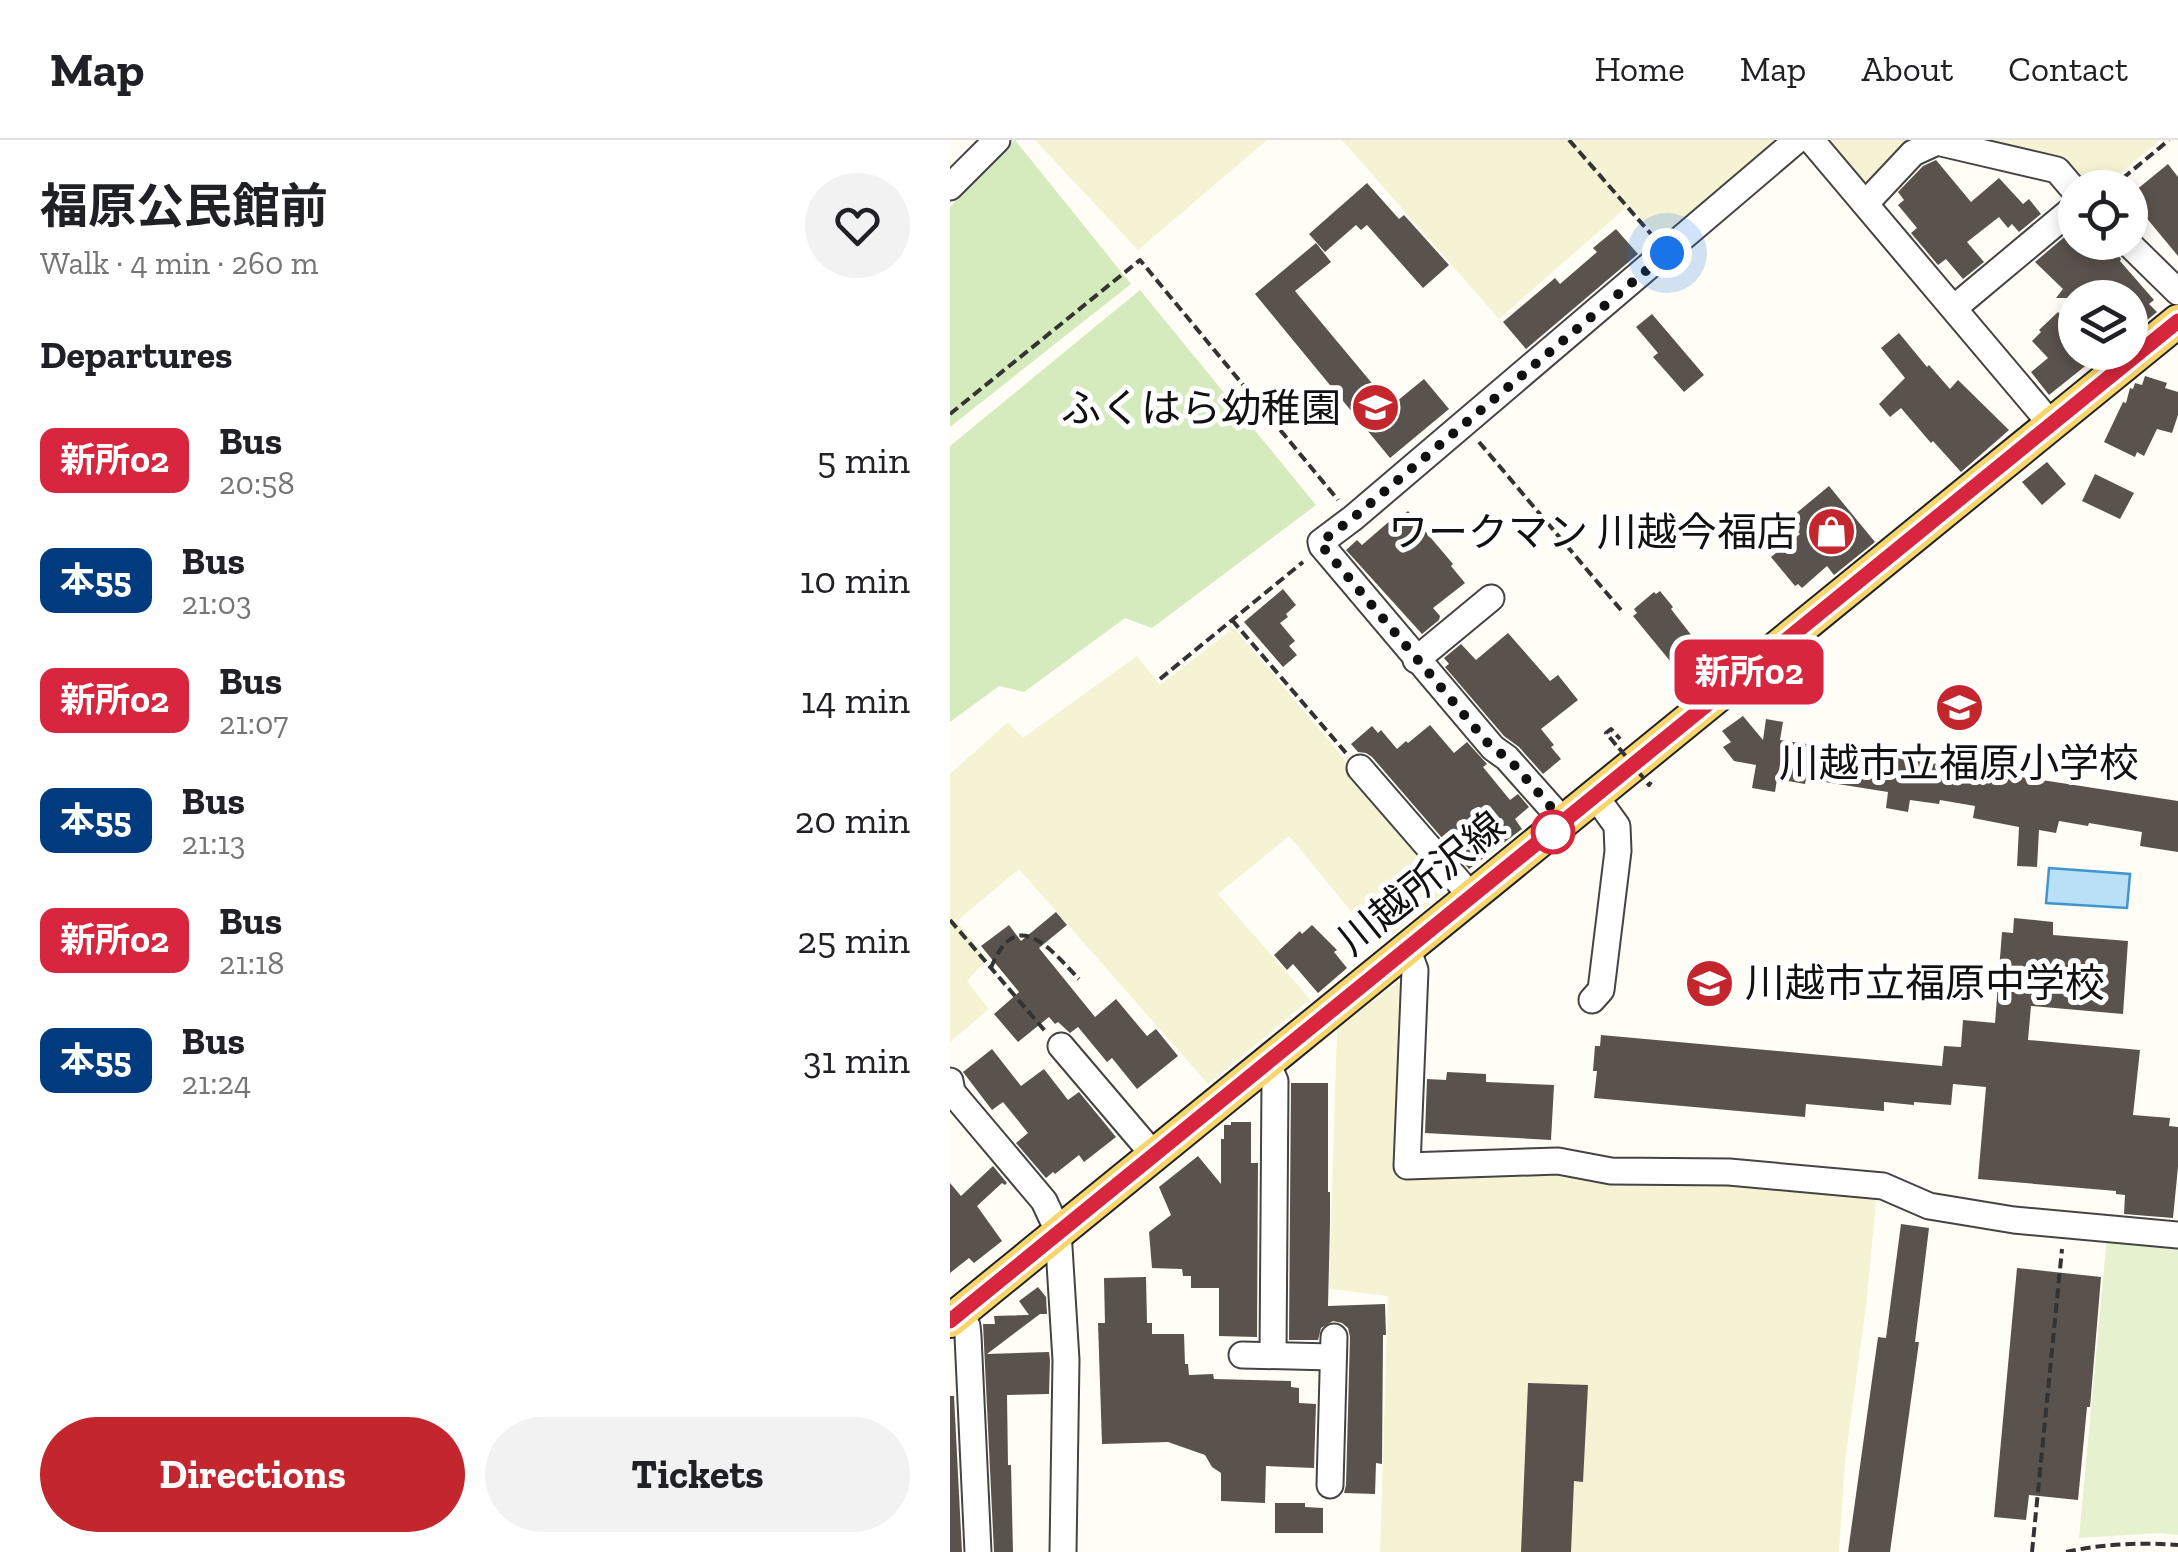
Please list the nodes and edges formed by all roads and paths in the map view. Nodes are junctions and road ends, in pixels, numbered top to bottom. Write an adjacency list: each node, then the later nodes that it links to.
1 (996, 140): 8 (street)
2 (1570, 140): 11 (path)
3 (1797, 140): 11 (street)
4 (1811, 140): 9 (street)
5 (2169, 140): 6 (path)
6 (2133, 170)
7 (2058, 171): 9 (street)
8 (953, 180)
9 (1866, 203): 14 (street)
10 (2058, 221): 14 (street)
11 (1667, 253): 17 (street)
12 (2145, 260): 13 (street)
13 (2178, 292)
14 (1954, 308): 18 (street)
15 (2178, 321): 18 (main road, 川越所沢線)
16 (950, 414): 19 (path)
17 (1463, 424): 19 (street); 22 (path)
18 (2051, 424): 29 (main road, 川越所沢線)
19 (1353, 518): 20 (street)
20 (1322, 544): 23 (path); 24 (street)
21 (1490, 598): 24 (street)
22 (1621, 610)
23 (1232, 620): 25 (path); 27 (path)
24 (1416, 660): 30 (street)
25 (1160, 679)
26 (1624, 744): 28 (path, bridge)
27 (1360, 768): 31 (street)
28 (1651, 782)
29 (1596, 797): 30 (main road, 川越所沢線); 36 (street)
30 (1564, 822): 31 (main road, 川越所沢線)
31 (1472, 897): 33 (main road, 川越所沢線)
32 (950, 920): 34 (path)
33 (1404, 950): 38 (main road, 川越所沢線); 41 (street)
34 (991, 968): 35 (path); 37 (path)
35 (1079, 979)
36 (1592, 1000)
37 (1062, 1046): 40 (street)
38 (1267, 1063): 40 (main road, 川越所沢線); 46 (street)
39 (956, 1093): 42 (street)
40 (1153, 1154): 42 (main road, 川越所沢線)
41 (2064, 1224): 43 (street); 51 (path)
42 (1058, 1231): 44 (main road, 川越所沢線); 50 (street)
43 (2178, 1236)
44 (954, 1317): 49 (street)
45 (1242, 1355): 46 (street)
46 (1273, 1355): 47 (street)
47 (1330, 1485)
48 (2178, 1545): 52 (path)
49 (978, 1552)
50 (1064, 1552)
51 (2032, 1552)
52 (2066, 1552)

